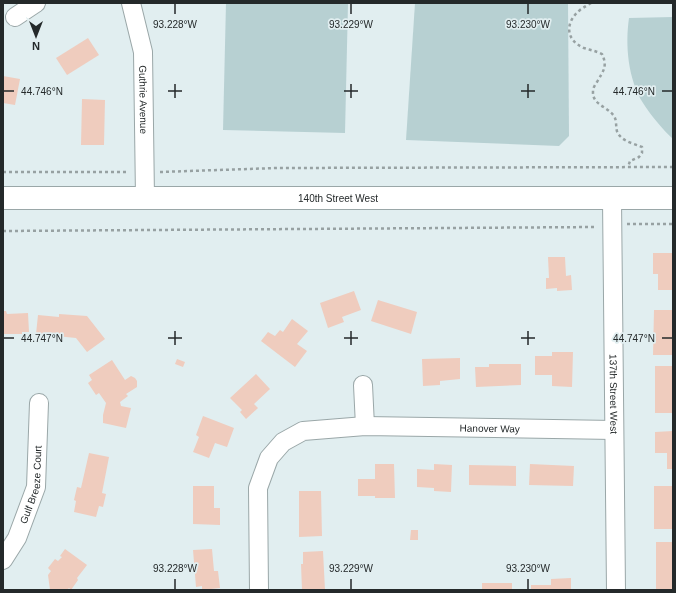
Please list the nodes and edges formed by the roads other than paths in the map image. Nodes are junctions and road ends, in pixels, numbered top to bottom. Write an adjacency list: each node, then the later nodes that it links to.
1 (36, 3): 3 (street)
2 (131, 3): 5 (street, Guthrie Avenue)
3 (15, 17)
4 (3, 198): 5 (street, 140th Street West)
5 (145, 198): 7 (street, 140th Street West)
6 (673, 198): 7 (street, 140th Street West)
7 (612, 199): 11 (street, 137th Street West)
8 (362, 385): 10 (street)
9 (39, 403): 12 (street, Gulf Breeze Court)
10 (365, 426): 11 (street, Hanover Way); 13 (street, Hanover Way)
11 (614, 430): 14 (street, 137th Street West)
12 (3, 560)
13 (259, 590)
14 (616, 590)

